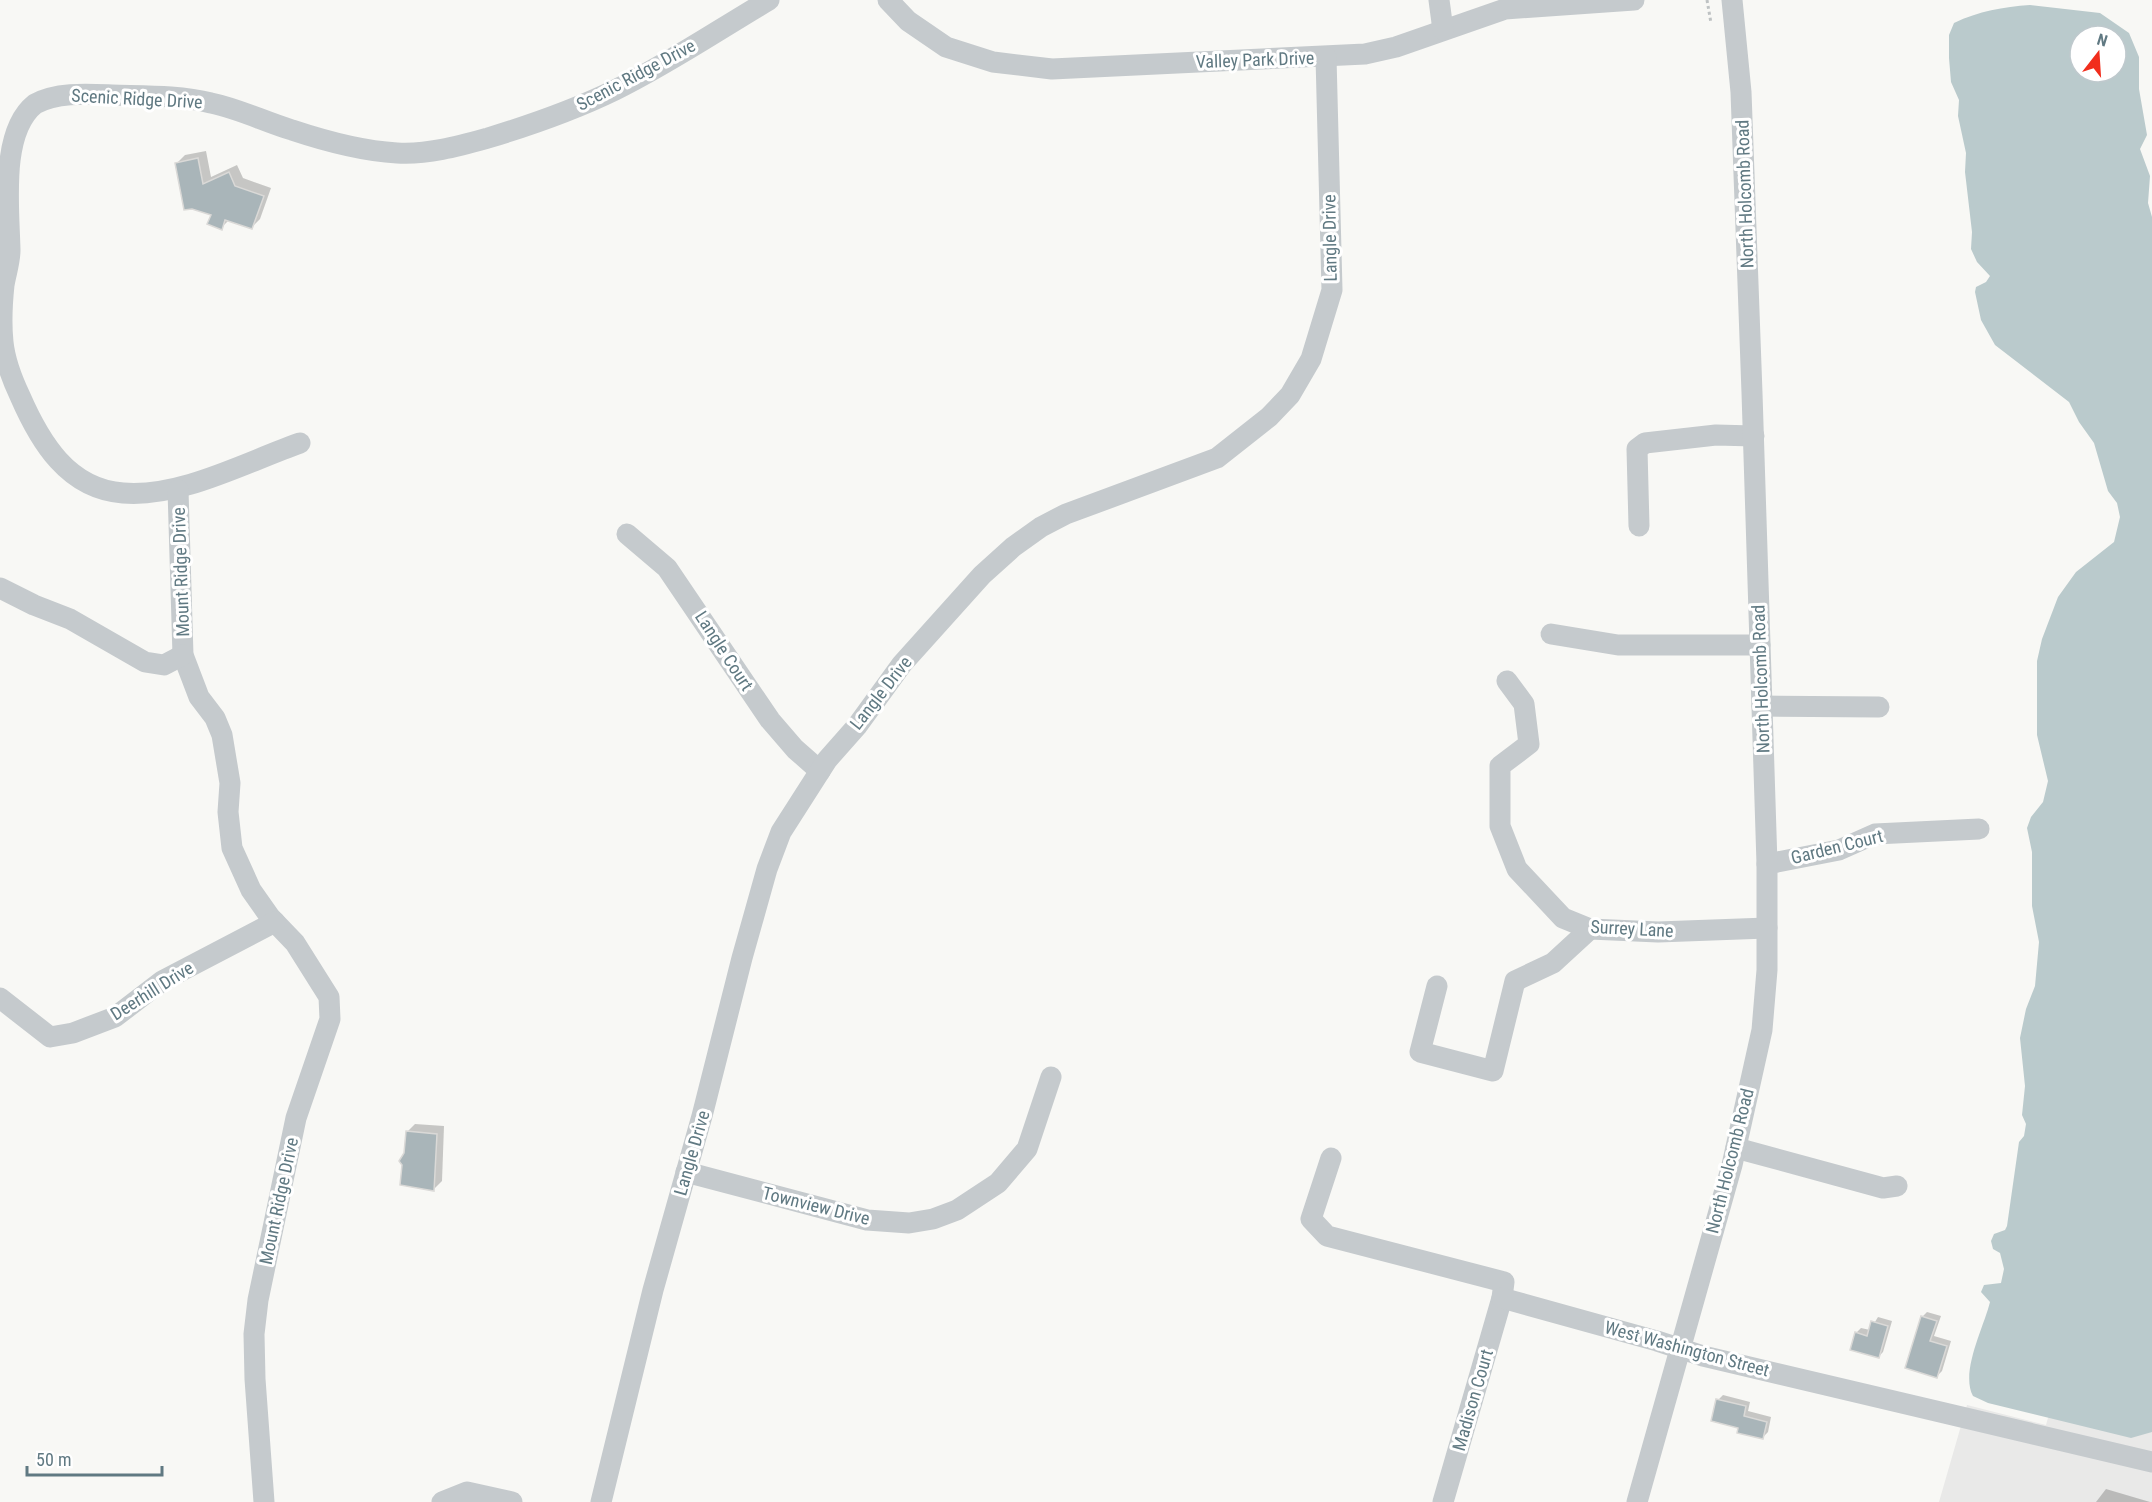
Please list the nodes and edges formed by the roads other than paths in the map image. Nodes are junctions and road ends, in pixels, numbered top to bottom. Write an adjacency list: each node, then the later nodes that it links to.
1 (769, 0): 12 (street, Scenic Ridge Drive)
2 (888, 0): 9 (street, Valley Park Drive)
3 (1439, 0): 8 (street)
4 (1634, 0): 6 (street, Valley Park Drive)
5 (1732, 0): 10 (street, North Holcomb Road)
6 (1583, 2): 7 (street, Valley Park Drive)
7 (1506, 4): 8 (street, Valley Park Drive)
8 (1443, 30): 9 (street, Valley Park Drive)
9 (1326, 57): 22 (street, Langle Drive)
10 (1754, 436): 13 (street); 17 (street, North Holcomb Road)
11 (300, 443): 12 (street, Scenic Ridge Drive)
12 (178, 490): 18 (street, Mount Ridge Drive)
13 (1639, 526)
14 (627, 534): 22 (street, Langle Court)
15 (0, 588): 18 (street)
16 (1551, 634): 17 (street)
17 (1760, 645): 20 (street, North Holcomb Road)
18 (183, 655): 25 (street, Mount Ridge Drive)
19 (1507, 681): 27 (street, Surrey Lane)
20 (1762, 706): 21 (street); 24 (street, North Holcomb Road)
21 (1879, 707)
22 (820, 771): 33 (street, Langle Drive)
23 (1979, 830): 24 (street, Garden Court)
24 (1767, 864): 26 (street, North Holcomb Road)
25 (275, 922): 29 (street, Deerhill Drive); 38 (street, Mount Ridge Drive)
26 (1767, 928): 27 (street, Surrey Lane); 31 (street, North Holcomb Road)
27 (1590, 929): 28 (street)
28 (1437, 986)
29 (0, 998)
30 (1051, 1077): 33 (street, Townview Drive)
31 (1736, 1148): 34 (street); 36 (street, North Holcomb Road)
32 (1330, 1158): 35 (street)
33 (686, 1172): 41 (street, Langle Drive)
34 (1897, 1186)
35 (1502, 1298): 36 (street, West Washington Street); 42 (street, Madison Court)
36 (1679, 1348): 37 (street, West Washington Street); 43 (street, North Holcomb Road)
37 (2152, 1462)
38 (264, 1502)
39 (442, 1502): 40 (street)
40 (512, 1502)
41 (601, 1502)
42 (1443, 1502)
43 (1637, 1502)

